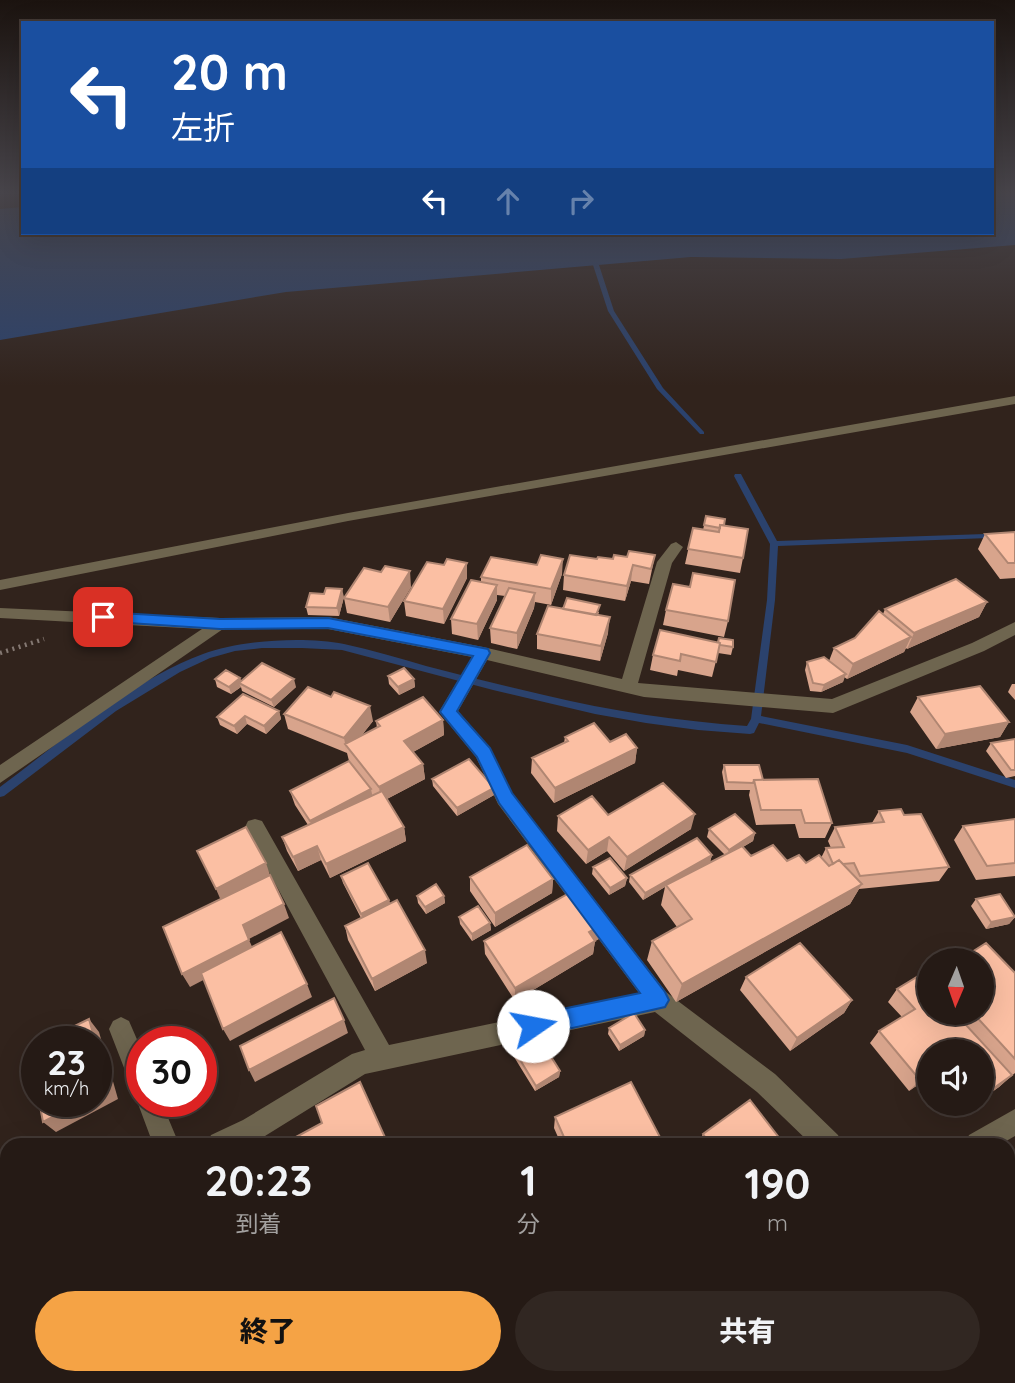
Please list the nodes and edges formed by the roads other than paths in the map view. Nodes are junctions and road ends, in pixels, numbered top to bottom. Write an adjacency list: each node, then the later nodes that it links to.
1 (1015, 400): 3 (street)
2 (676, 547): 8 (street)
3 (0, 585)
4 (0, 613): 5 (street)
5 (220, 624): 7 (street); 9 (street)
6 (1015, 628): 8 (street)
7 (483, 653): 8 (street); 11 (street)
8 (628, 688)
9 (0, 775)
10 (255, 827): 14 (street)
11 (658, 1000): 14 (street); 19 (street)
12 (121, 1029): 13 (street)
13 (126, 1042)
14 (383, 1058): 17 (street)
15 (155, 1117): 18 (street)
16 (1015, 1122): 20 (street)
17 (252, 1137)
18 (164, 1138)
19 (823, 1138)
20 (988, 1138)

